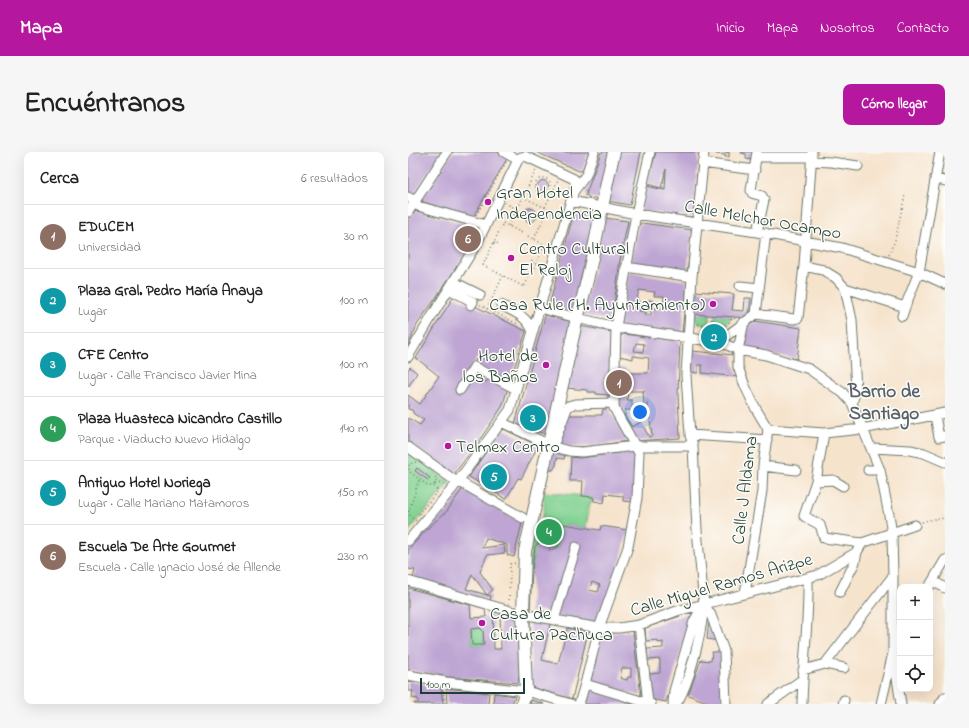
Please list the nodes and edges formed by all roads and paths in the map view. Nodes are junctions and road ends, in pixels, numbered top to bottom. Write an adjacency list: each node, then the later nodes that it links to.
1 (447, 152): 24 (street)
2 (595, 152): 22 (street)
3 (614, 152): 27 (main road)
4 (650, 152): 32 (street)
5 (704, 152): 10 (street)
6 (940, 152): 17 (street)
7 (757, 154): 9 (street); 13 (street)
8 (513, 156): 22 (street); 33 (path); 35 (street); 53 (street)
9 (812, 156): 12 (street); 41 (street)
10 (702, 163): 13 (street); 34 (street)
11 (532, 166): 23 (path)
12 (858, 166)
13 (755, 170): 37 (street)
14 (548, 174): 15 (path)
15 (546, 178): 15 (path)
16 (664, 178): 20 (path)
17 (935, 178): 19 (street); 49 (street)
18 (562, 180): 26 (path)
19 (945, 181)
20 (646, 185)
21 (905, 195): 45 (path)
22 (573, 196): 27 (street, Calle Melchor Ocampo); 60 (street); 70 (street)
23 (523, 197): 26 (path); 28 (path)
24 (411, 199): 31 (street); 35 (street)
25 (503, 202): 28 (path)
26 (545, 208): 29 (path)
27 (602, 208): 32 (street, Calle Melchor Ocampo); 65 (main road)
28 (517, 209): 36 (path)
29 (548, 209): 30 (path); 40 (path)
30 (562, 210)
31 (408, 212)
32 (636, 214): 34 (street, Calle Melchor Ocampo); 48 (street)
33 (474, 218)
34 (697, 223): 37 (street, Calle Melchor Ocampo); 51 (street)
35 (486, 225): 53 (street)
36 (509, 226): 39 (path); 40 (path)
37 (761, 233): 41 (street, Calle Melchor Ocampo); 55 (street)
38 (491, 236): 39 (path)
39 (496, 238): 42 (path)
40 (534, 239): 46 (path)
41 (806, 240): 45 (street, Calle Melchor Ocampo); 47 (street)
42 (494, 242): 43 (path); 50 (path)
43 (498, 242)
44 (532, 260): 46 (path)
45 (887, 262): 49 (street, Calle Melchor Ocampo)
46 (535, 265): 50 (path)
47 (804, 266): 56 (street); 63 (street)
48 (626, 267): 51 (street); 68 (street)
49 (919, 272): 52 (street, Calle Melchor Ocampo); 56 (street)
50 (504, 276): 61 (path)
51 (692, 277): 62 (street)
52 (945, 284)
53 (453, 286): 57 (street); 58 (street); 75 (street)
54 (740, 286): 55 (street)
55 (759, 288): 63 (street)
56 (845, 288): 80 (street)
57 (480, 294)
58 (472, 303): 61 (path)
59 (501, 305): 70 (street)
60 (540, 308): 65 (street); 70 (street)
61 (487, 309): 67 (path)
62 (689, 313): 69 (path); 71 (street)
63 (756, 314): 66 (street)
64 (712, 315): 69 (path)
65 (577, 318): 68 (street); 90 (main road)
66 (746, 321): 69 (path); 72 (street); 73 (street, Calle J Aldama)
67 (520, 325)
68 (616, 327): 71 (street); 79 (street)
69 (711, 328)
70 (533, 330): 77 (street)
71 (688, 338): 72 (street); 87 (street)
72 (714, 342): 73 (street)
73 (738, 350): 80 (street); 84 (street, Calle J Aldama)
74 (479, 358): 76 (street)
75 (408, 359)
76 (474, 367): 77 (street); 78 (street)
77 (515, 388): 83 (street); 104 (street)
78 (460, 390)
79 (614, 403): 90 (street); 91 (street)
80 (852, 403): 85 (street)
81 (945, 413): 82 (street)
82 (935, 416): 85 (street); 88 (street)
83 (501, 422): 90 (street); 104 (street)
84 (768, 429): 86 (street); 89 (street, Calle J Aldama)
85 (862, 429): 86 (street); 94 (street)
86 (824, 433): 105 (street)
87 (690, 435): 89 (street); 92 (street)
88 (945, 436)
89 (767, 440): 98 (street, Calle J Aldama)
90 (549, 443): 91 (street); 133 (main road)
91 (635, 446): 92 (street); 136 (street)
92 (693, 446): 131 (street)
93 (408, 448): 104 (street)
94 (872, 448): 96 (street); 101 (street)
95 (417, 461): 97 (path)
96 (945, 462)
97 (408, 466): 103 (path)
98 (763, 466): 99 (street); 130 (street, Calle J Aldama)
99 (796, 470)
100 (868, 470): 101 (street)
101 (880, 470): 115 (street)
102 (436, 474): 106 (path)
103 (419, 480): 106 (path); 108 (path)
104 (456, 481): 111 (street); 116 (street); 117 (street)
105 (816, 481): 107 (street); 118 (street)
106 (433, 485): 109 (path)
107 (843, 486)
108 (409, 511): 110 (path); 113 (path)
109 (421, 515)
110 (408, 516)
111 (523, 518)
112 (945, 518): 114 (path)
113 (416, 521)
114 (915, 526): 115 (street)
115 (892, 534): 118 (street); 123 (street)
116 (408, 536)
117 (408, 541)
118 (862, 544): 120 (street, Calle Miguel Ramos Arizpe)
119 (576, 547): 134 (street)
120 (857, 552): 124 (street, Calle Miguel Ramos Arizpe); 129 (street)
121 (516, 556): 132 (path)
122 (945, 560): 126 (street)
123 (893, 576): 138 (street); 139 (street)
124 (808, 578): 130 (street, Calle Miguel Ramos Arizpe); 141 (street)
125 (408, 580): 133 (street, Calle Miguel Ramos Arizpe)
126 (931, 584)
127 (933, 585): 128 (street)
128 (945, 588)
129 (840, 592)
130 (745, 593): 131 (street, Calle Miguel Ramos Arizpe)
131 (704, 604): 135 (street, Calle Miguel Ramos Arizpe); 151 (street); 152 (street); 153 (street)
132 (509, 607)
133 (523, 614): 134 (street, Calle Miguel Ramos Arizpe); 145 (main road)
134 (554, 620): 136 (street, Calle Miguel Ramos Arizpe)
135 (639, 625): 136 (street, Calle Miguel Ramos Arizpe); 150 (street)
136 (599, 628): 143 (street)
137 (897, 644): 138 (street)
138 (893, 653): 156 (street); 157 (street)
139 (825, 664): 140 (street); 141 (street)
140 (844, 668)
141 (803, 674): 154 (street); 155 (street)
142 (408, 675): 145 (street)
143 (585, 684): 149 (street); 150 (street)
144 (442, 687): 146 (path)
145 (526, 691): 147 (main road); 148 (street)
146 (445, 704)
147 (522, 704)
148 (572, 704)
149 (579, 704)
150 (649, 704)
151 (673, 704)
152 (676, 704)
153 (726, 704)
154 (768, 704)
155 (802, 704)
156 (881, 704)
157 (901, 704)

